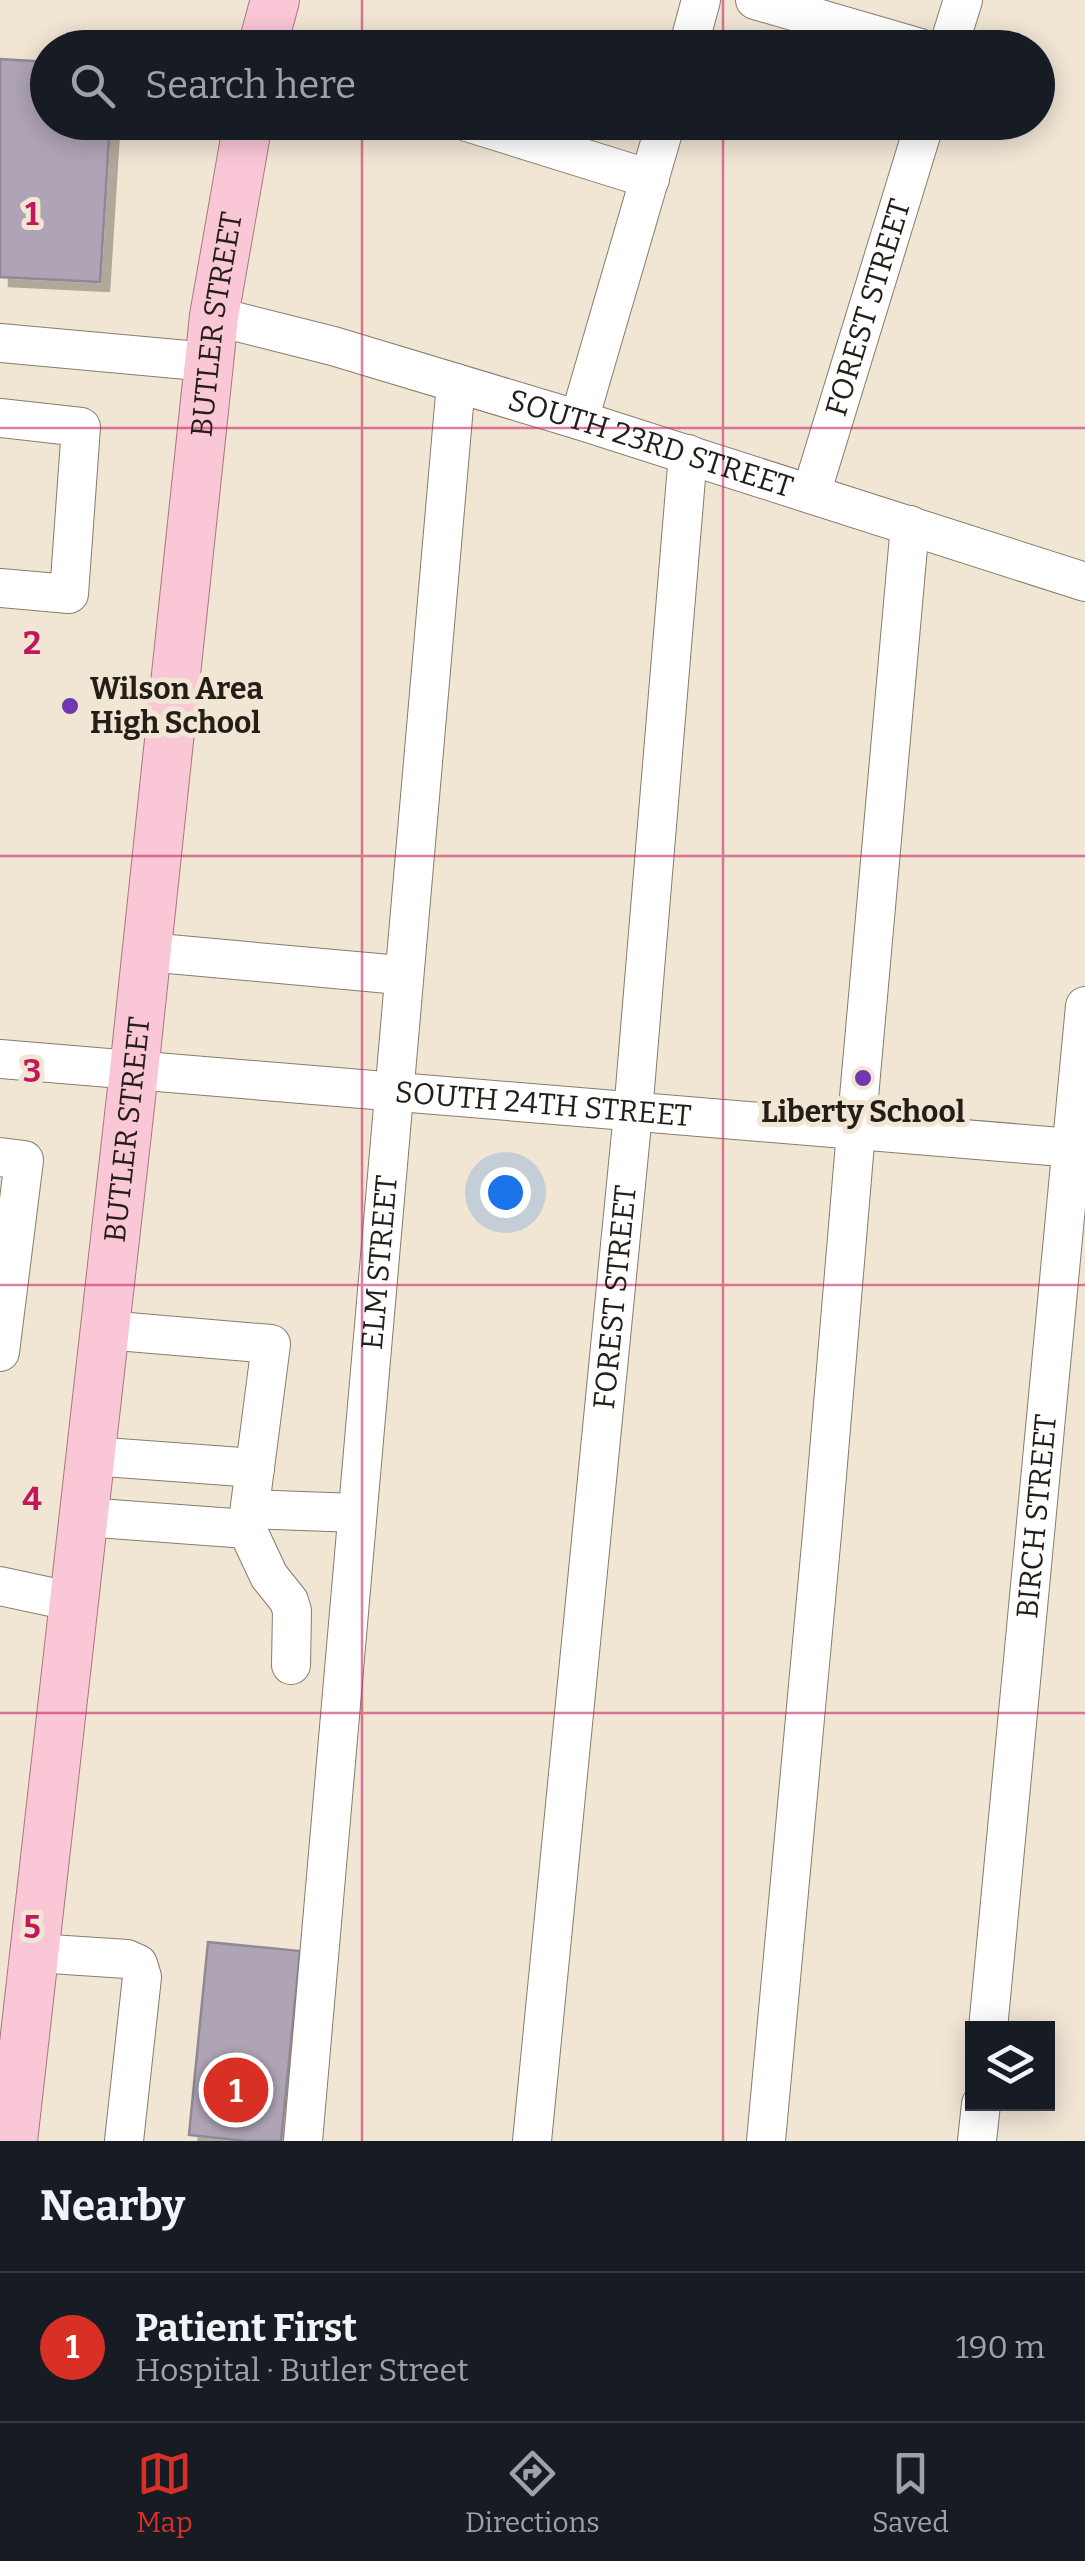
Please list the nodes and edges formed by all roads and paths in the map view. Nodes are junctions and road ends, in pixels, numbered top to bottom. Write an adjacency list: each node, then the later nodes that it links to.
1 (275, 0): 5 (main road)
2 (702, 0): 6 (street)
3 (755, 0): 7 (street)
4 (963, 0): 8 (street)
5 (267, 30)
6 (693, 30)
7 (858, 30)
8 (954, 30)
9 (245, 140): 14 (main road, BUTLER STREET)
10 (525, 140): 13 (street)
11 (661, 140): 13 (street)
12 (919, 140): 20 (street, FOREST STREET)
13 (650, 179): 18 (street)
14 (211, 339): 15 (street, SOUTH 23RD STREET); 16 (street, SOUTH 23RD STREET); 24 (main road, BUTLER STREET)
15 (0, 343)
16 (456, 383): 18 (street, SOUTH 23RD STREET); 29 (street, ELM STREET)
17 (0, 418): 23 (street)
18 (579, 420): 19 (street, SOUTH 23RD STREET)
19 (688, 454): 20 (street, SOUTH 23RD STREET); 30 (street, FOREST STREET)
20 (811, 494): 21 (street, SOUTH 23RD STREET)
21 (910, 524): 22 (street, SOUTH 23RD STREET); 31 (street)
22 (1085, 582)
23 (0, 588)
24 (147, 952): 25 (street); 28 (main road, BUTLER STREET)
25 (389, 974)
26 (1085, 1006): 32 (street, BIRCH STREET)
27 (0, 1060): 28 (street, SOUTH 24TH STREET)
28 (134, 1071): 29 (street, SOUTH 24TH STREET); 34 (main road, BUTLER STREET)
29 (394, 1093): 30 (street, SOUTH 24TH STREET); 38 (street, ELM STREET)
30 (634, 1112): 31 (street, SOUTH 24TH STREET); 50 (street, FOREST STREET)
31 (856, 1131): 32 (street, SOUTH 24TH STREET); 51 (street)
32 (1078, 1148): 45 (street, BIRCH STREET)
33 (0, 1157): 35 (street)
34 (105, 1330): 36 (main road, BUTLER STREET); 37 (street)
35 (0, 1352)
36 (91, 1456): 37 (street); 39 (main road, BUTLER STREET)
37 (255, 1468): 40 (street)
38 (357, 1513): 40 (street); 49 (street, ELM STREET)
39 (84, 1518): 40 (street); 42 (main road, BUTLER STREET)
40 (248, 1519): 43 (street)
41 (0, 1586): 42 (street)
42 (74, 1602): 44 (main road, BUTLER STREET)
43 (291, 1665)
44 (35, 1953): 47 (main road, BUTLER STREET); 48 (street)
45 (989, 2021)
46 (980, 2111): 52 (street)
47 (14, 2141)
48 (124, 2141)
49 (303, 2141)
50 (532, 2141)
51 (766, 2141)
52 (977, 2141)

